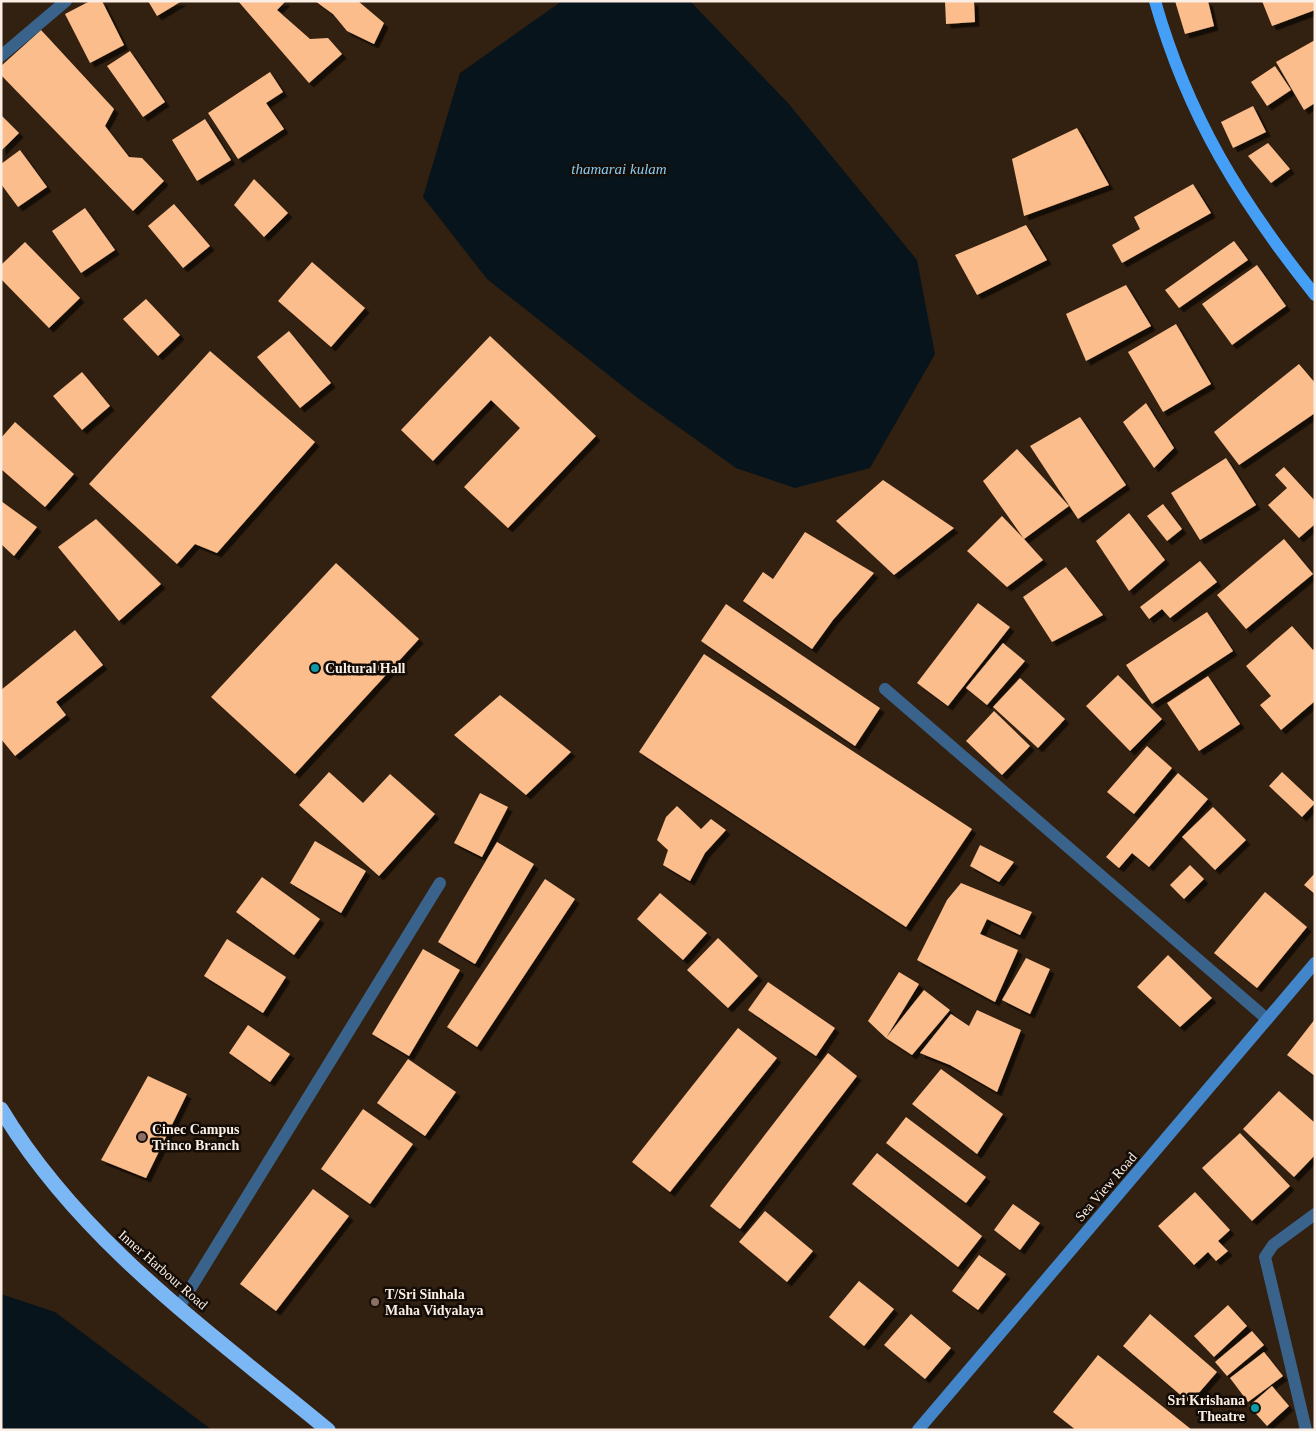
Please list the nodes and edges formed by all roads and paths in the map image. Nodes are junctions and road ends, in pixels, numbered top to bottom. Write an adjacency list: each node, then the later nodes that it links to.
1 (66, 1): 3 (street)
2 (1155, 1): 4 (main road)
3 (1, 56)
4 (1315, 295)
5 (885, 689): 8 (street)
6 (440, 883): 11 (street)
7 (1315, 964): 8 (main road, Sea View Road)
8 (1267, 1019): 13 (main road, Sea View Road)
9 (1, 1110): 11 (highway, Inner Harbour Road)
10 (1315, 1214): 14 (street)
11 (179, 1307): 12 (highway, Inner Harbour Road)
12 (328, 1430)
13 (918, 1430)
14 (1306, 1430)

